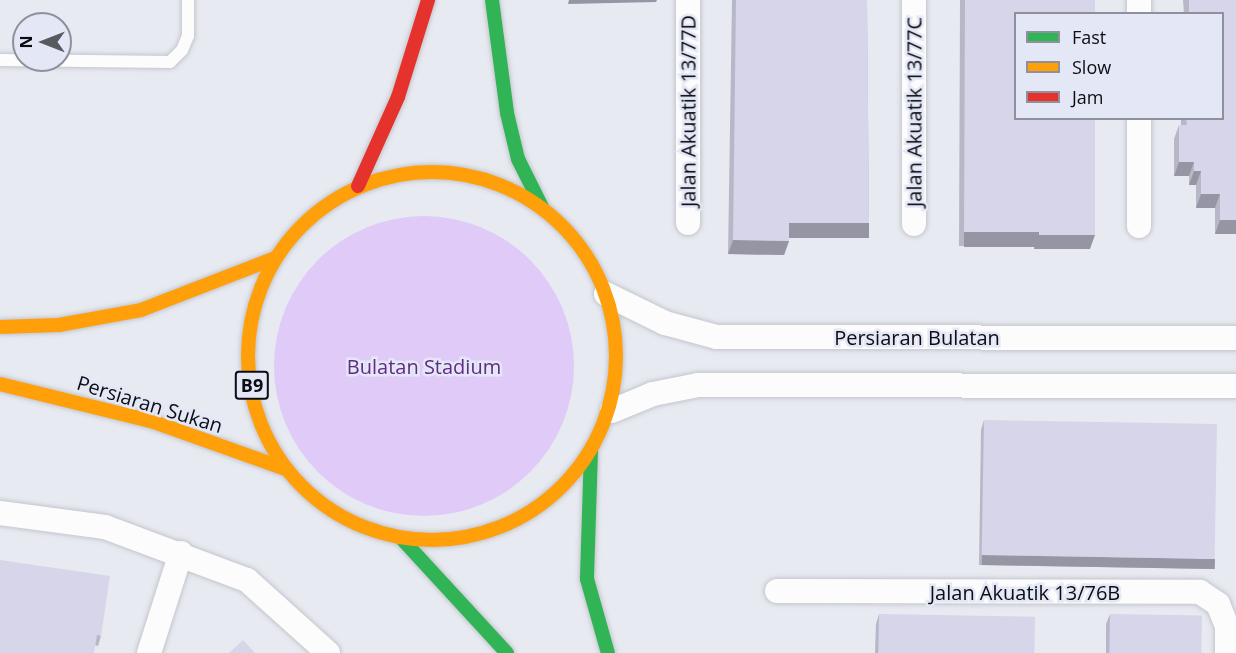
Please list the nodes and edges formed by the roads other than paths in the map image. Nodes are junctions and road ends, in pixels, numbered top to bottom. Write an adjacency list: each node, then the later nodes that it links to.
1 (188, 0): 6 (lane)
2 (428, 0): 8 (main road)
3 (492, 0): 9 (main road, B9)
4 (688, 0): 10 (street, Jalan Akuatik 13/77D)
5 (914, 0): 11 (street, Jalan Akuatik 13/77C)
6 (0, 60)
7 (1138, 120): 12 (street)
8 (358, 186): 9 (main road, B9); 13 (main road, B9)
9 (543, 207): 14 (main road, B9)
10 (688, 223)
11 (914, 224)
12 (1138, 226)
13 (275, 258): 15 (main road); 21 (main road, B9)
14 (606, 294): 16 (street, Persiaran Bulatan); 19 (main road, B9)
15 (0, 327)
16 (1236, 338)
17 (0, 384): 21 (main road, Persiaran Sukan / B9)
18 (1236, 386): 19 (street)
19 (612, 411): 20 (main road, B9)
20 (591, 450): 23 (main road, B9); 29 (main road)
21 (286, 469): 23 (main road, B9)
22 (0, 513): 24 (street)
23 (402, 539): 28 (main road)
24 (181, 553): 26 (street); 27 (street)
25 (777, 591): 30 (street, Jalan Akuatik 13/76B)
26 (149, 653)
27 (328, 653)
28 (507, 653)
29 (608, 653)
30 (1227, 653)

